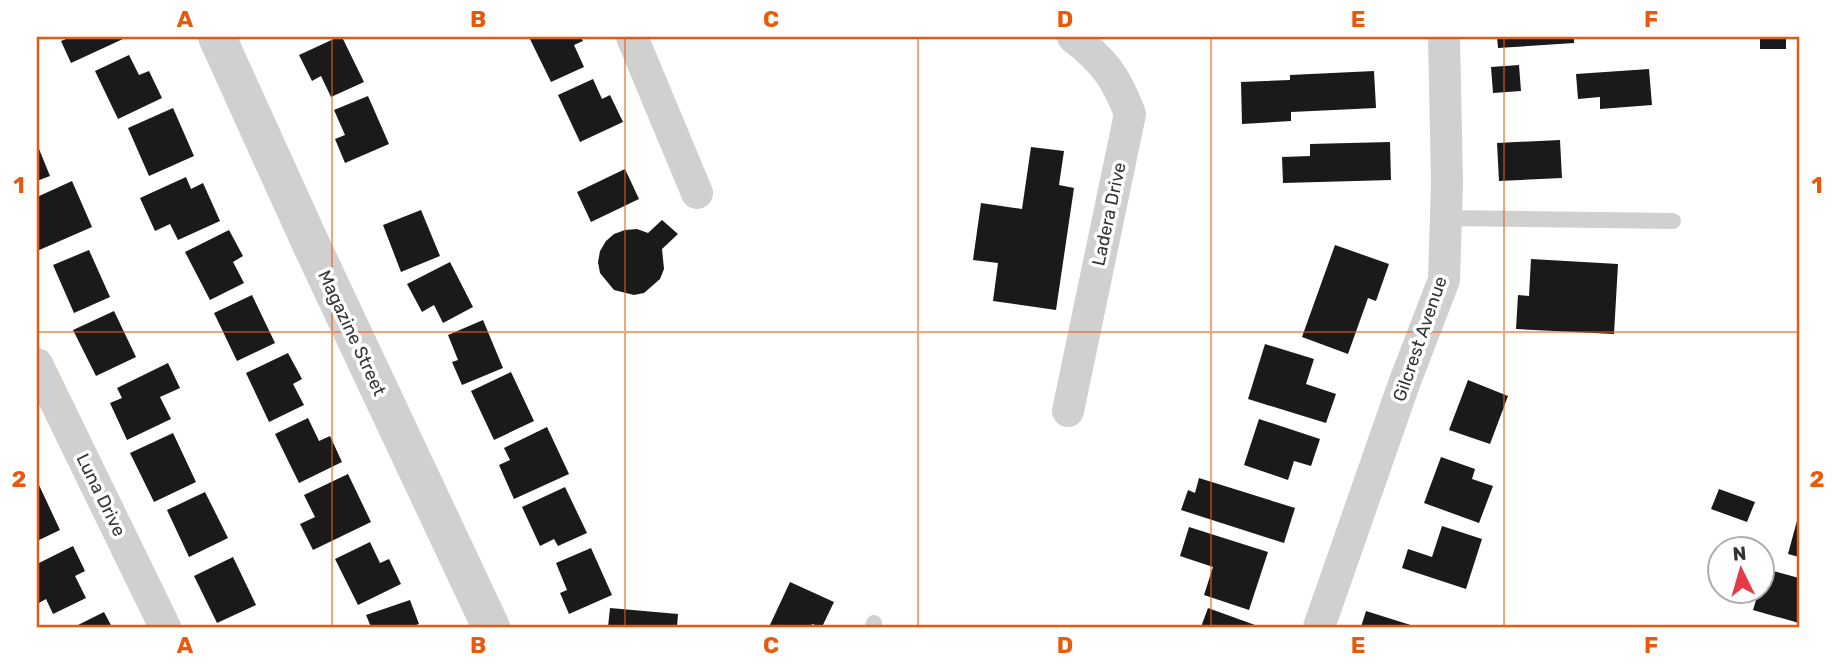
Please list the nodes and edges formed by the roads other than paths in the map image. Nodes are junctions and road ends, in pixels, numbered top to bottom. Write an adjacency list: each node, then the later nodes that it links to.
1 (217, 37): 11 (street, Magazine Street)
2 (632, 37): 5 (street)
3 (1073, 37): 9 (street, Ladera Drive)
4 (1444, 37): 6 (street, Gilcrest Avenue)
5 (698, 192)
6 (1446, 218): 7 (lane); 12 (street, Gilcrest Avenue)
7 (1673, 221)
8 (37, 364): 10 (street, Luna Drive)
9 (1068, 411)
10 (165, 627)
11 (491, 627)
12 (1319, 627)

